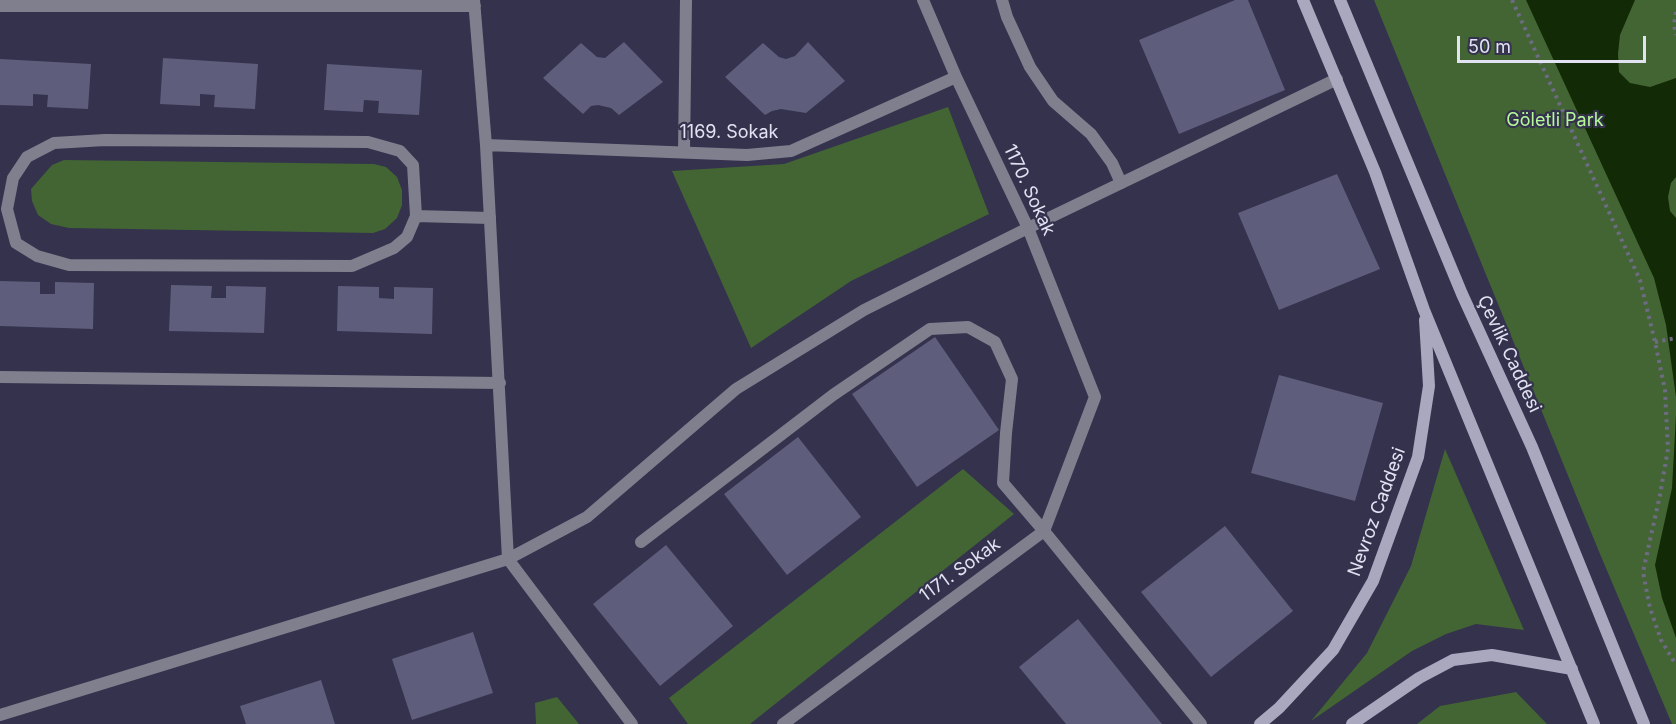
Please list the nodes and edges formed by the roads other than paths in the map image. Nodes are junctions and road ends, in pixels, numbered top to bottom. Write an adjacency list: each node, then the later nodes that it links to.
1 (686, 0): 11 (street)
2 (923, 0): 8 (street, 1170. Sokak)
3 (1002, 0): 12 (street)
4 (1303, 0): 9 (main road)
5 (1340, 0): 30 (main road, Çevlik Caddesi)
6 (475, 3): 7 (street); 10 (street)
7 (0, 6)
8 (956, 77): 11 (street, 1169. Sokak); 15 (street, 1170. Sokak)
9 (1336, 80): 12 (street); 16 (main road)
10 (486, 145): 11 (street, 1169. Sokak); 14 (street)
11 (684, 152)
12 (1120, 183): 15 (street)
13 (416, 216): 13 (street); 14 (street)
14 (490, 218): 18 (street)
15 (1028, 228): 19 (street, 1170. Sokak); 21 (street)
16 (1424, 310): 22 (main road); 27 (main road, Nevroz Caddesi)
17 (0, 377): 18 (street)
18 (500, 383): 21 (street)
19 (1044, 531): 20 (street); 25 (street, 1171. Sokak); 26 (street)
20 (641, 542)
21 (508, 560): 23 (street); 24 (street)
22 (1572, 669): 28 (main road); 29 (main road)
23 (3, 718)
24 (632, 724)
25 (783, 724)
26 (1201, 724)
27 (1260, 724)
28 (1352, 724)
29 (1594, 724)
30 (1644, 724)

